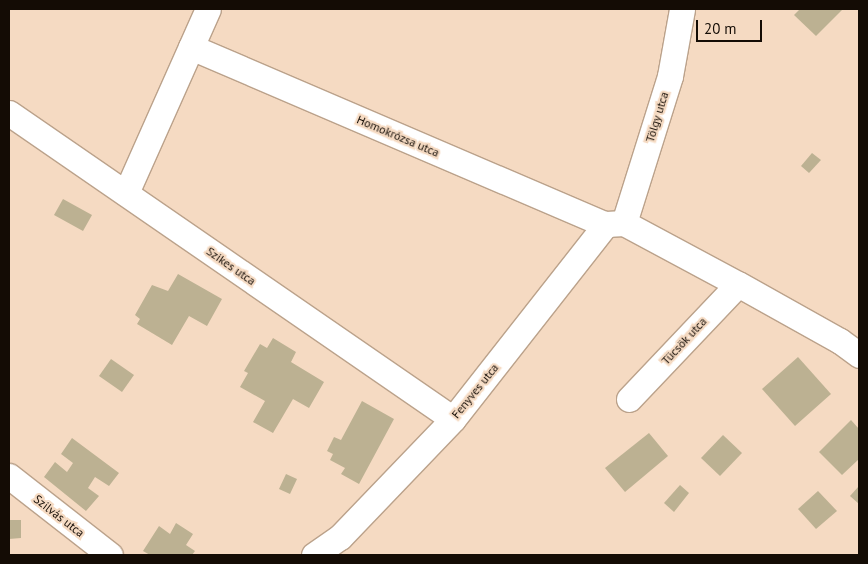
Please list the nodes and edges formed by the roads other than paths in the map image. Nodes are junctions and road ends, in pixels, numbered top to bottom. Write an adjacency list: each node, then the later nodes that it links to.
1 (208, 9): 3 (street)
2 (682, 9): 6 (street, Tölgy utca)
3 (190, 46): 5 (street); 6 (street, Homokrózsa utca)
4 (9, 113): 5 (street, Szikes utca)
5 (126, 193): 10 (street, Szikes utca)
6 (615, 224): 7 (street); 10 (street, Fenyves utca)
7 (738, 284): 8 (street); 9 (street, Tücsök utca)
8 (859, 355)
9 (629, 399)
10 (453, 419): 13 (street, Fenyves utca)
11 (9, 476): 12 (street, Szilvás utca)
12 (110, 555)
13 (314, 555)

